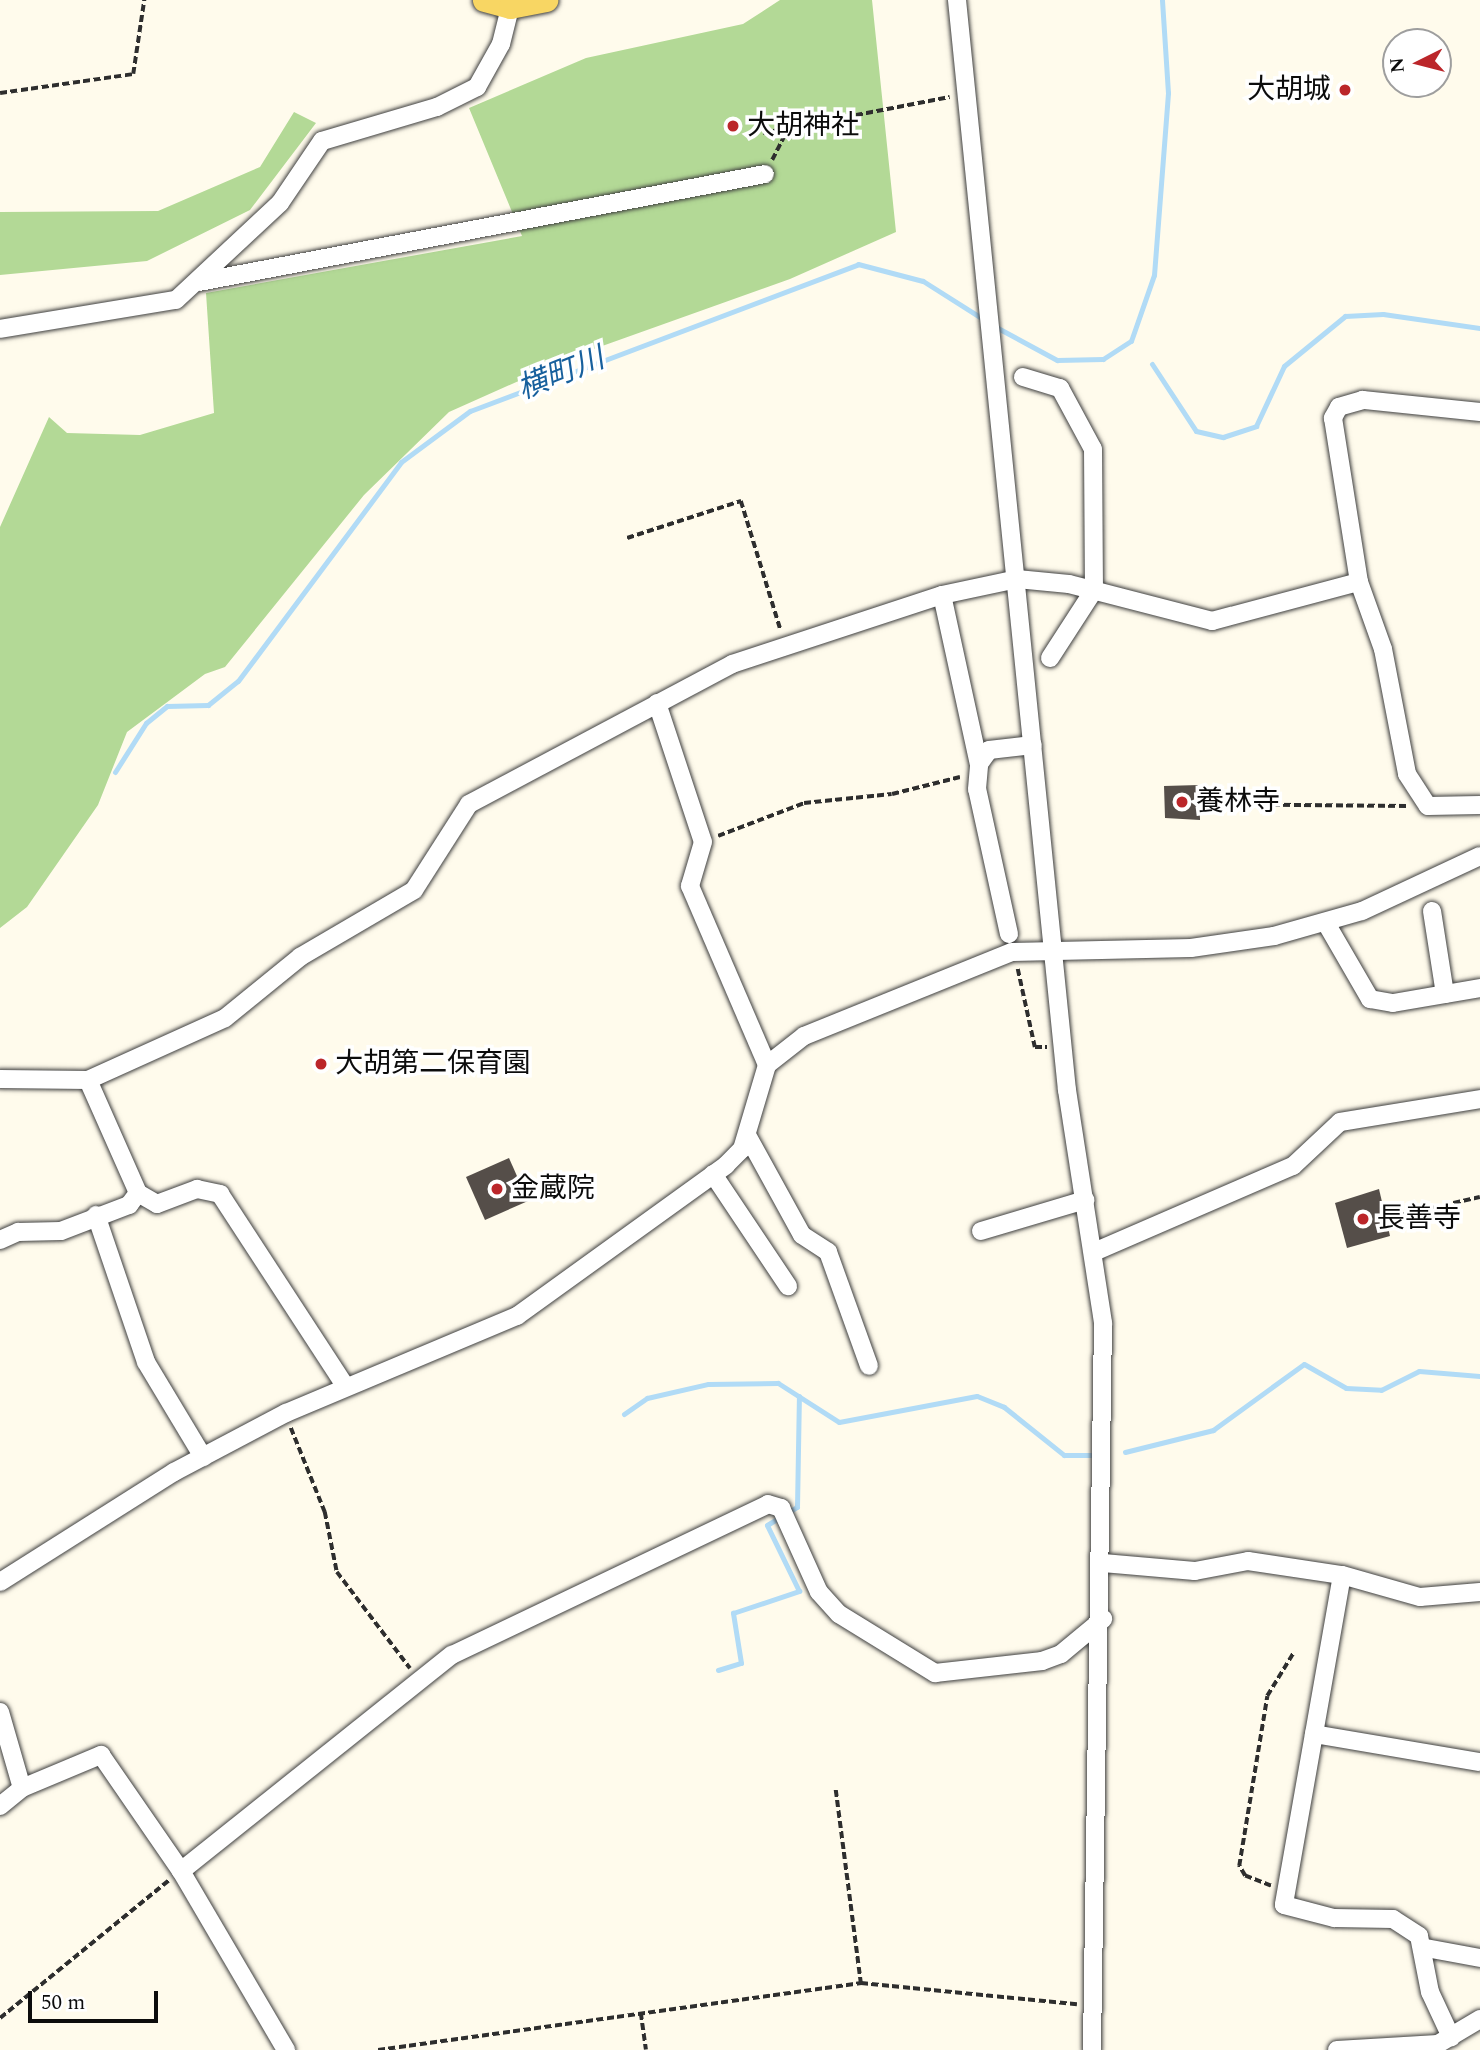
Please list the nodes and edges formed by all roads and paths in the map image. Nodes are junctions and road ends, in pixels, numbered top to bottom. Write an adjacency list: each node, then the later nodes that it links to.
1 (144, 0): 6 (path)
2 (484, 0): 5 (main road)
3 (545, 0): 5 (main road)
4 (957, 0): 16 (street)
5 (510, 7): 11 (street)
6 (0, 93)
7 (952, 96): 8 (path)
8 (789, 128): 9 (path); 10 (path)
9 (763, 133)
10 (765, 174): 11 (street)
11 (199, 282): 12 (street)
12 (0, 329)
13 (1023, 377): 18 (street)
14 (1480, 412): 17 (street)
15 (627, 538): 20 (path)
16 (1017, 579): 18 (street); 19 (street); 23 (street)
17 (1359, 582): 18 (street); 27 (street)
18 (1094, 590): 21 (street)
19 (942, 595): 20 (street); 24 (street)
20 (786, 646): 22 (street)
21 (1050, 658)
22 (657, 703): 28 (street); 40 (street)
23 (1034, 745): 24 (street); 33 (street)
24 (979, 768): 28 (path); 32 (street)
25 (1210, 804): 27 (path)
26 (1480, 805): 27 (street)
27 (1429, 806)
28 (703, 842): 38 (street)
29 (1480, 856): 31 (street)
30 (1432, 911): 36 (street)
31 (1326, 923): 33 (street); 36 (street)
32 (1009, 934)
33 (1055, 953): 37 (street); 38 (street)
34 (1018, 969): 37 (path)
35 (1480, 988): 36 (street)
36 (1445, 994)
37 (1062, 1045): 46 (street)
38 (767, 1065): 42 (street)
39 (0, 1079): 40 (street)
40 (89, 1080): 44 (street)
41 (1480, 1099): 51 (street)
42 (747, 1135): 43 (street); 53 (street)
43 (713, 1174): 52 (street); 54 (street)
44 (138, 1193): 47 (street); 54 (street)
45 (1480, 1197): 48 (path)
46 (1085, 1200): 49 (street); 51 (street)
47 (96, 1215): 50 (street); 56 (street)
48 (1392, 1217)
49 (981, 1231)
50 (0, 1240)
51 (1094, 1251): 57 (street)
52 (788, 1286)
53 (869, 1366)
54 (344, 1384): 55 (street)
55 (286, 1413): 56 (street); 63 (path)
56 (203, 1457): 59 (street)
57 (1103, 1563): 58 (street); 61 (street)
58 (1342, 1575): 60 (street); 65 (street)
59 (0, 1582)
60 (1480, 1591)
61 (1102, 1619): 63 (street); 75 (street)
62 (1294, 1652): 71 (path)
63 (418, 1678): 70 (street)
64 (0, 1712): 67 (street)
65 (1314, 1734): 66 (street); 71 (street)
66 (1480, 1762)
67 (22, 1788): 69 (street); 70 (street)
68 (836, 1790): 74 (path)
69 (0, 1806)
70 (180, 1871): 77 (path); 80 (street)
71 (1286, 1892): 72 (street)
72 (1426, 1948): 73 (street); 79 (street)
73 (1480, 1958)
74 (861, 1983): 75 (path); 76 (path)
75 (1093, 2005): 83 (street)
76 (641, 2013): 81 (path); 82 (path)
77 (0, 2018)
78 (1480, 2019): 79 (street)
79 (1451, 2037): 84 (street)
80 (286, 2050)
81 (378, 2050)
82 (646, 2050)
83 (1092, 2050)
84 (1337, 2050)

